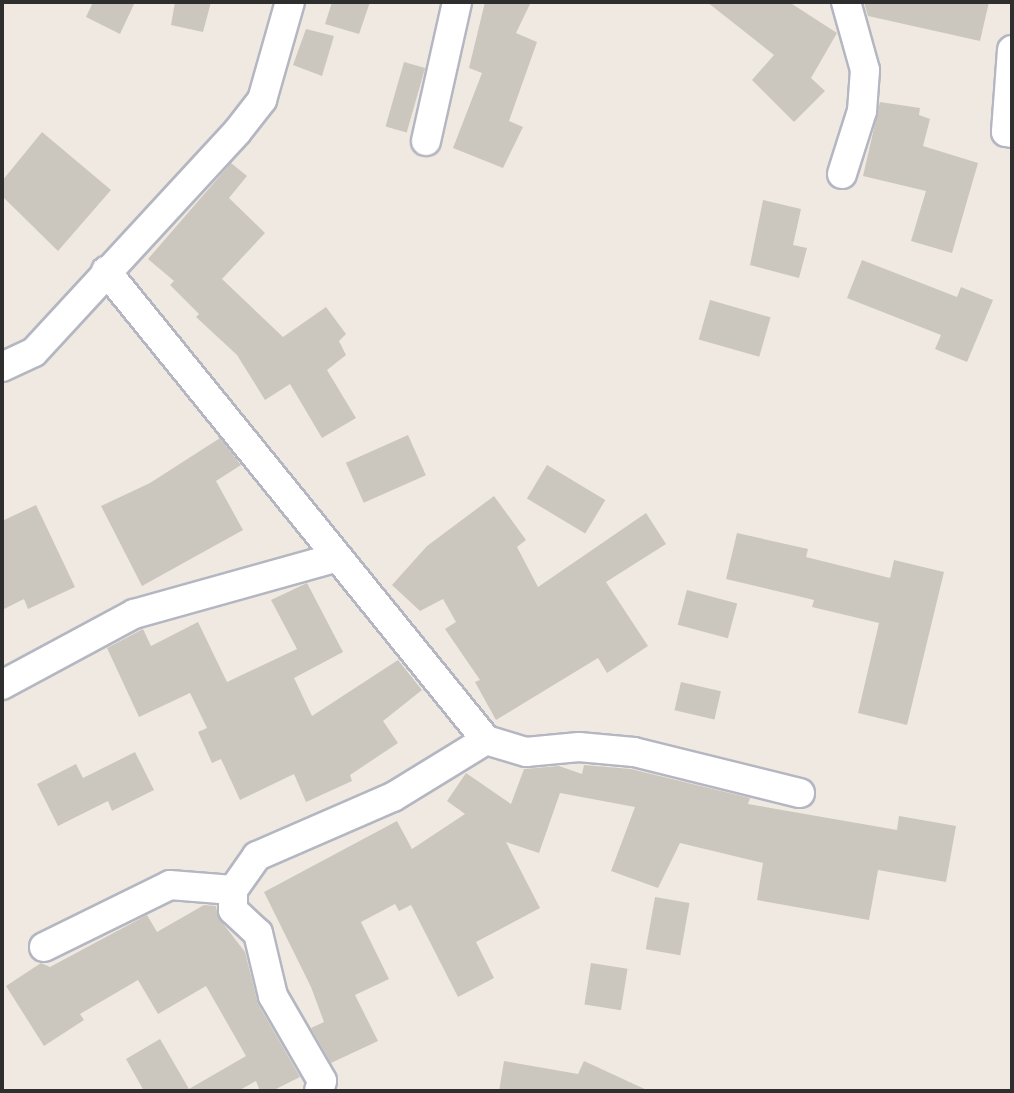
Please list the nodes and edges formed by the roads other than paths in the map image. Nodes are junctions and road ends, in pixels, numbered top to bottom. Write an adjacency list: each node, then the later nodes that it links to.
1 (290, 2): 8 (street)
2 (457, 2): 6 (street)
3 (846, 2): 7 (street)
4 (1012, 50): 5 (street)
5 (1012, 133)
6 (426, 141)
7 (842, 174)
8 (106, 271): 9 (street); 10 (street)
9 (2, 367)
10 (335, 558): 11 (street); 12 (street)
11 (2, 685)
12 (486, 740): 13 (street); 14 (street)
13 (800, 793)
14 (233, 890): 15 (street); 16 (street)
15 (44, 947)
16 (319, 1091)

